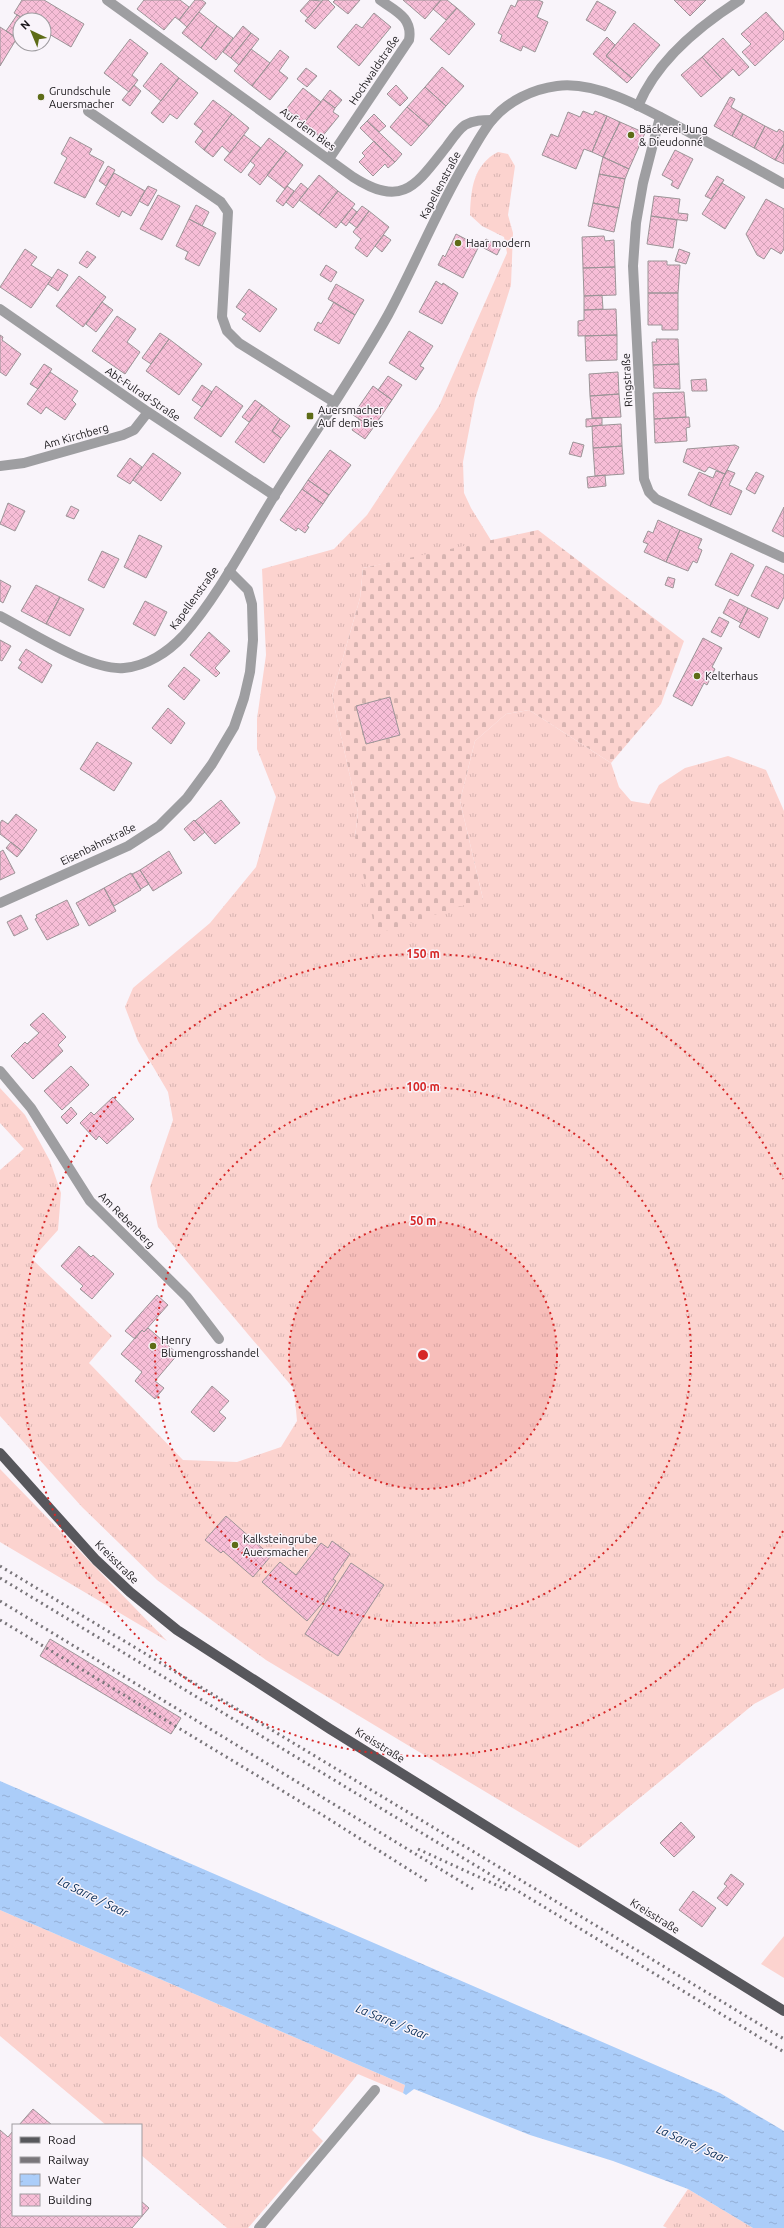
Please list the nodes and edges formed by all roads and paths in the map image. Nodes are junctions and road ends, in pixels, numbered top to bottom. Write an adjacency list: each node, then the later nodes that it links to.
1 (107, 0): 8 (street, Auf dem Bies)
2 (380, 0): 8 (street, Hochwaldstraße)
3 (740, 0): 4 (street)
4 (638, 106): 6 (street, Kapellenstraße); 7 (street, Kapellenstraße)
5 (88, 112): 11 (street)
6 (660, 118): 9 (street, Kapellenstraße); 15 (street, Ringstraße)
7 (492, 120): 8 (street, Auf dem Bies); 11 (street, Kapellenstraße)
8 (329, 159)
9 (784, 184)
10 (0, 309): 12 (street, Abt-Fulrad-Straße)
11 (334, 402): 14 (street, Kapellenstraße)
12 (148, 412): 13 (street, Am Kirchberg); 14 (street, Abt-Fulrad-Straße)
13 (0, 466)
14 (275, 496): 16 (street, Kapellenstraße)
15 (784, 558)
16 (228, 571): 17 (street, Kapellenstraße); 18 (street, Eisenbahnstraße)
17 (0, 616)
18 (0, 903)
19 (0, 1071): 20 (street, Am Rebenberg)
20 (219, 1339)
21 (0, 1454): 22 (main road, Kreisstraße)
22 (784, 2011)
23 (375, 2090): 24 (street)
24 (259, 2228)

